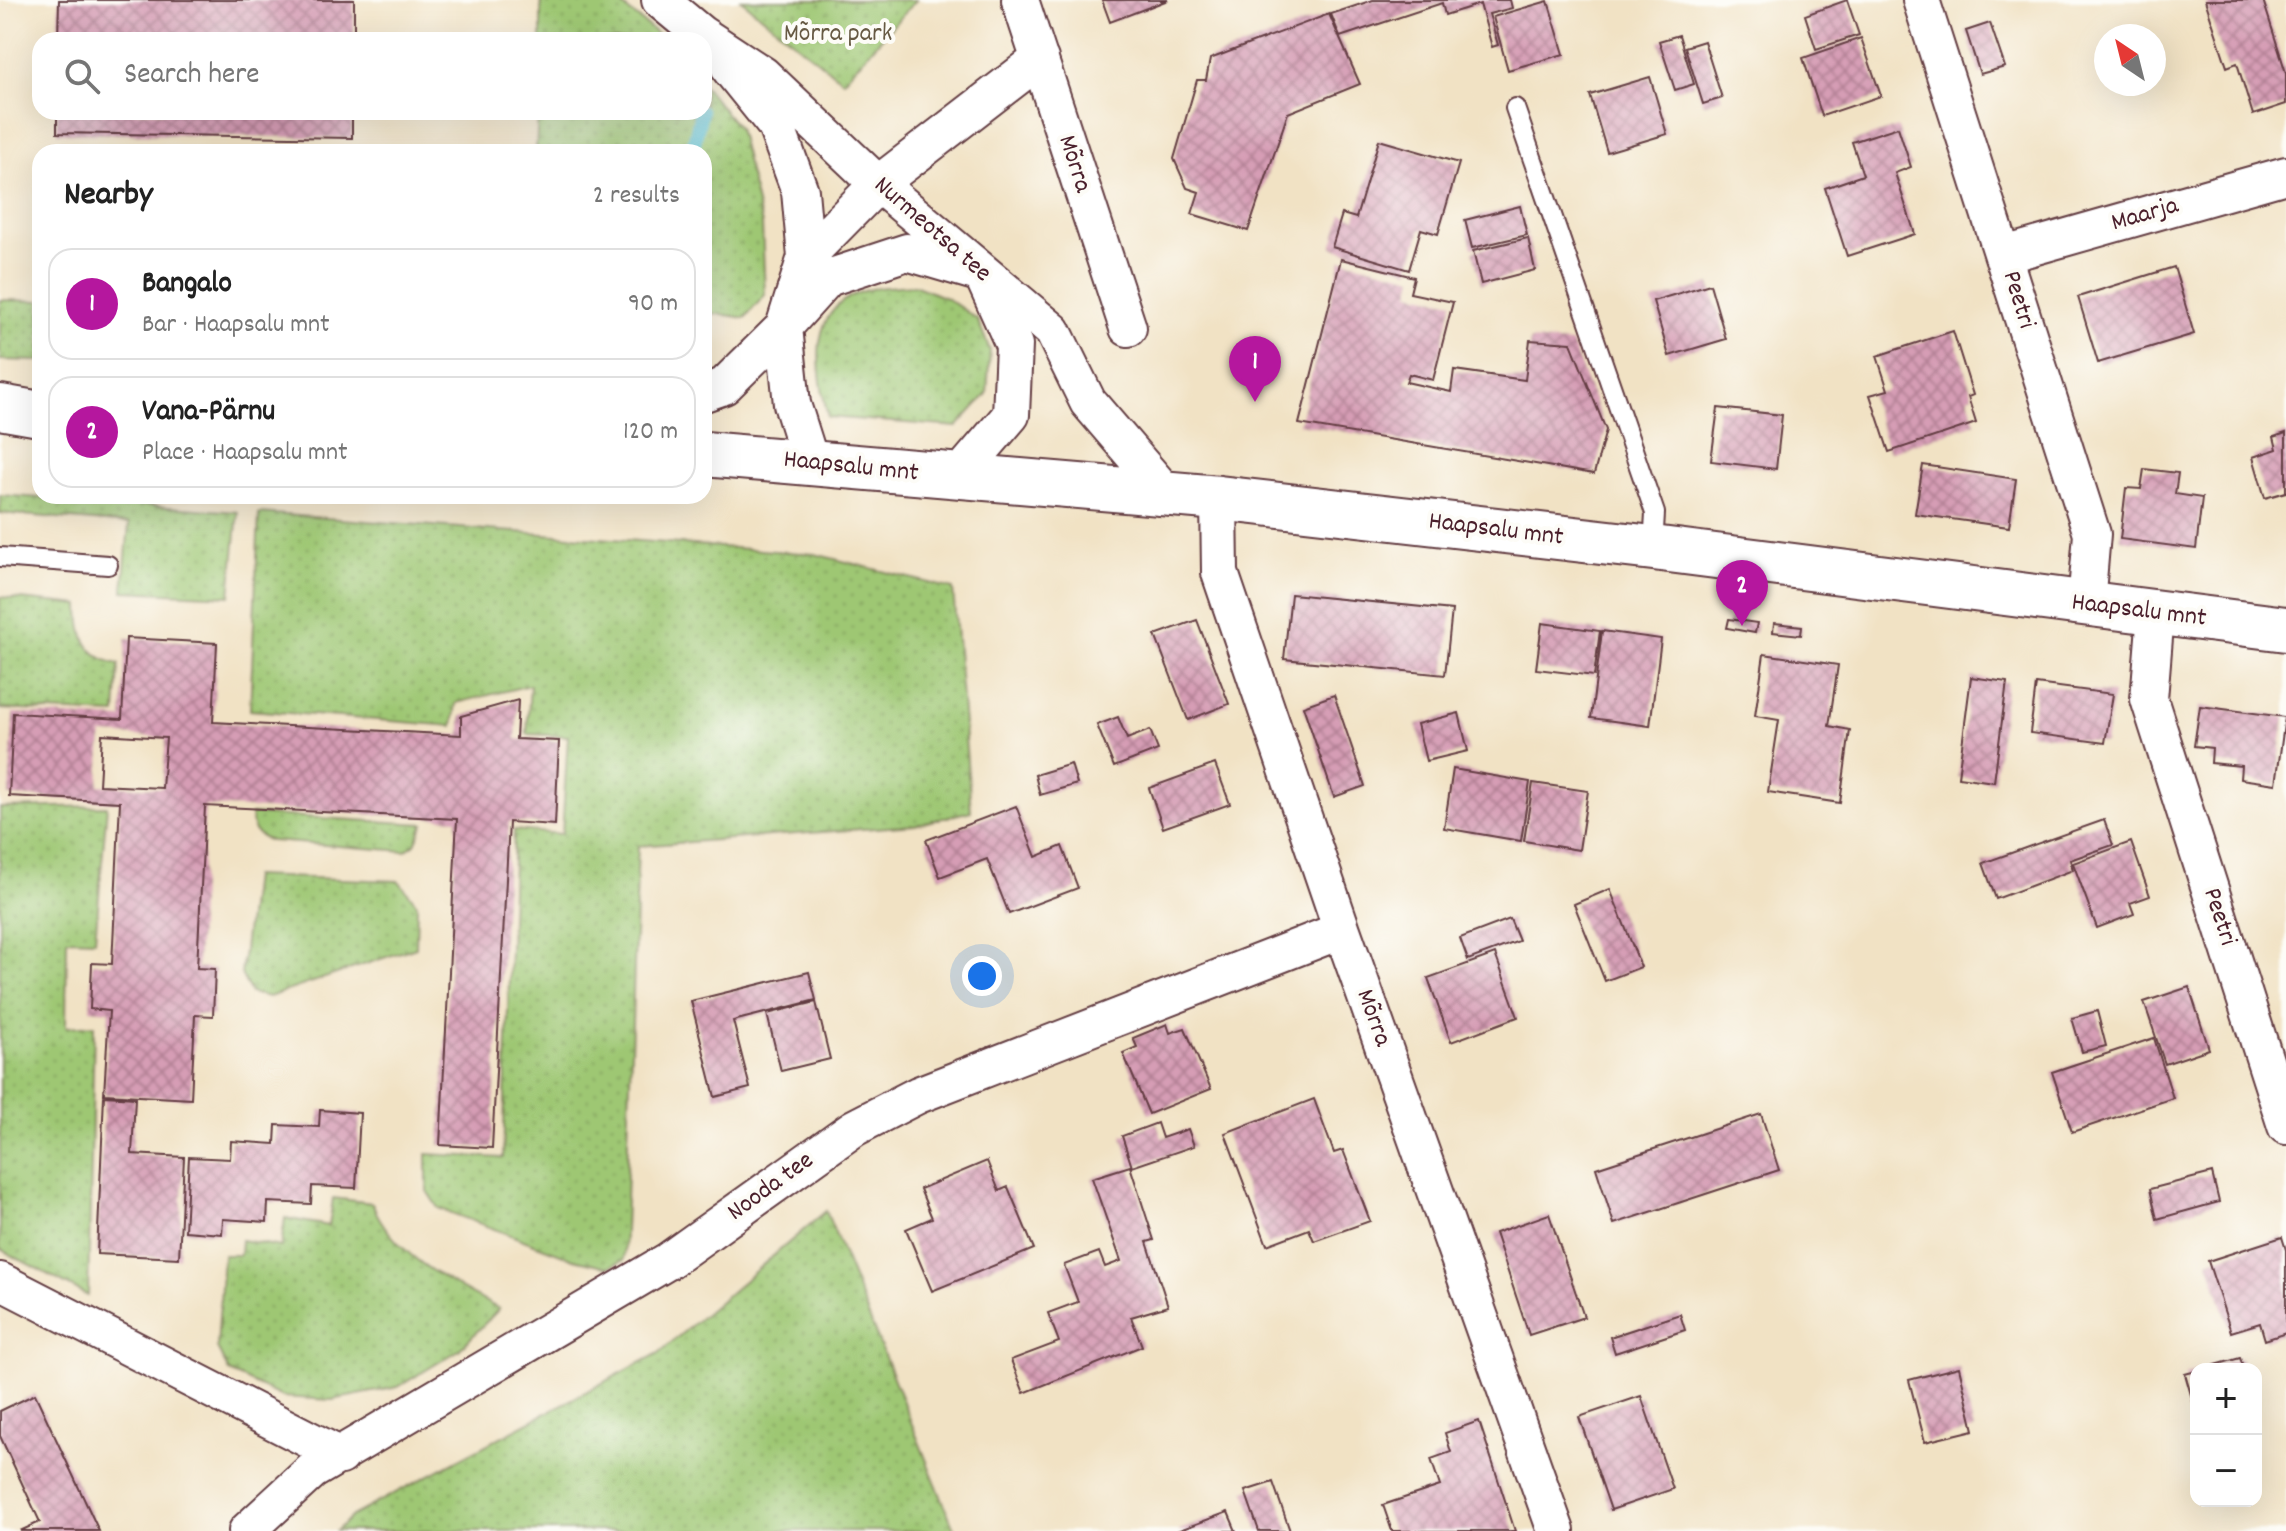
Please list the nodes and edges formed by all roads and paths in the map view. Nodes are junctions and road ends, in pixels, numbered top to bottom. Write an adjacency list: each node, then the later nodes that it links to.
1 (660, 0): 4 (street, Nurmeotsa tee)
2 (1020, 0): 7 (street, Mõrra)
3 (1921, 0): 11 (street, Peetri)
4 (699, 32)
5 (712, 41): 10 (street, Nurmeotsa tee)
6 (712, 47): 12 (street)
7 (1040, 59): 10 (street); 15 (street, Mõrra)
8 (1515, 108): 26 (lane)
9 (2286, 175): 11 (street, Maarja)
10 (878, 184): 12 (street); 13 (street, Nurmeotsa tee)
11 (2004, 255): 29 (street, Peetri)
12 (806, 257): 14 (street)
13 (982, 274): 14 (street); 23 (street); 24 (street, Nurmeotsa tee)
14 (784, 327): 16 (street); 22 (street)
15 (1128, 328)
16 (712, 390)
17 (0, 407): 18 (main road)
18 (32, 413)
19 (32, 426): 20 (main road)
20 (0, 429)
21 (712, 455): 22 (main road, Haapsalu mnt)
22 (810, 461): 23 (main road, Haapsalu mnt)
23 (957, 478): 24 (main road, Haapsalu mnt)
24 (1166, 493): 25 (main road, Haapsalu mnt)
25 (1219, 498): 26 (main road, Haapsalu mnt); 32 (street, Mõrra)
26 (1653, 548): 29 (main road, Haapsalu mnt)
27 (0, 557): 28 (lane)
28 (108, 565)
29 (2086, 604): 30 (main road, Haapsalu mnt)
30 (2156, 613): 31 (main road, Haapsalu mnt); 33 (street, Peetri)
31 (2286, 629)
32 (1342, 930): 35 (street, Nooda tee); 37 (street, Mõrra)
33 (2286, 1126)
34 (0, 1281): 35 (street)
35 (341, 1456): 36 (street, Nooda tee)
36 (247, 1531)
37 (1556, 1531)

